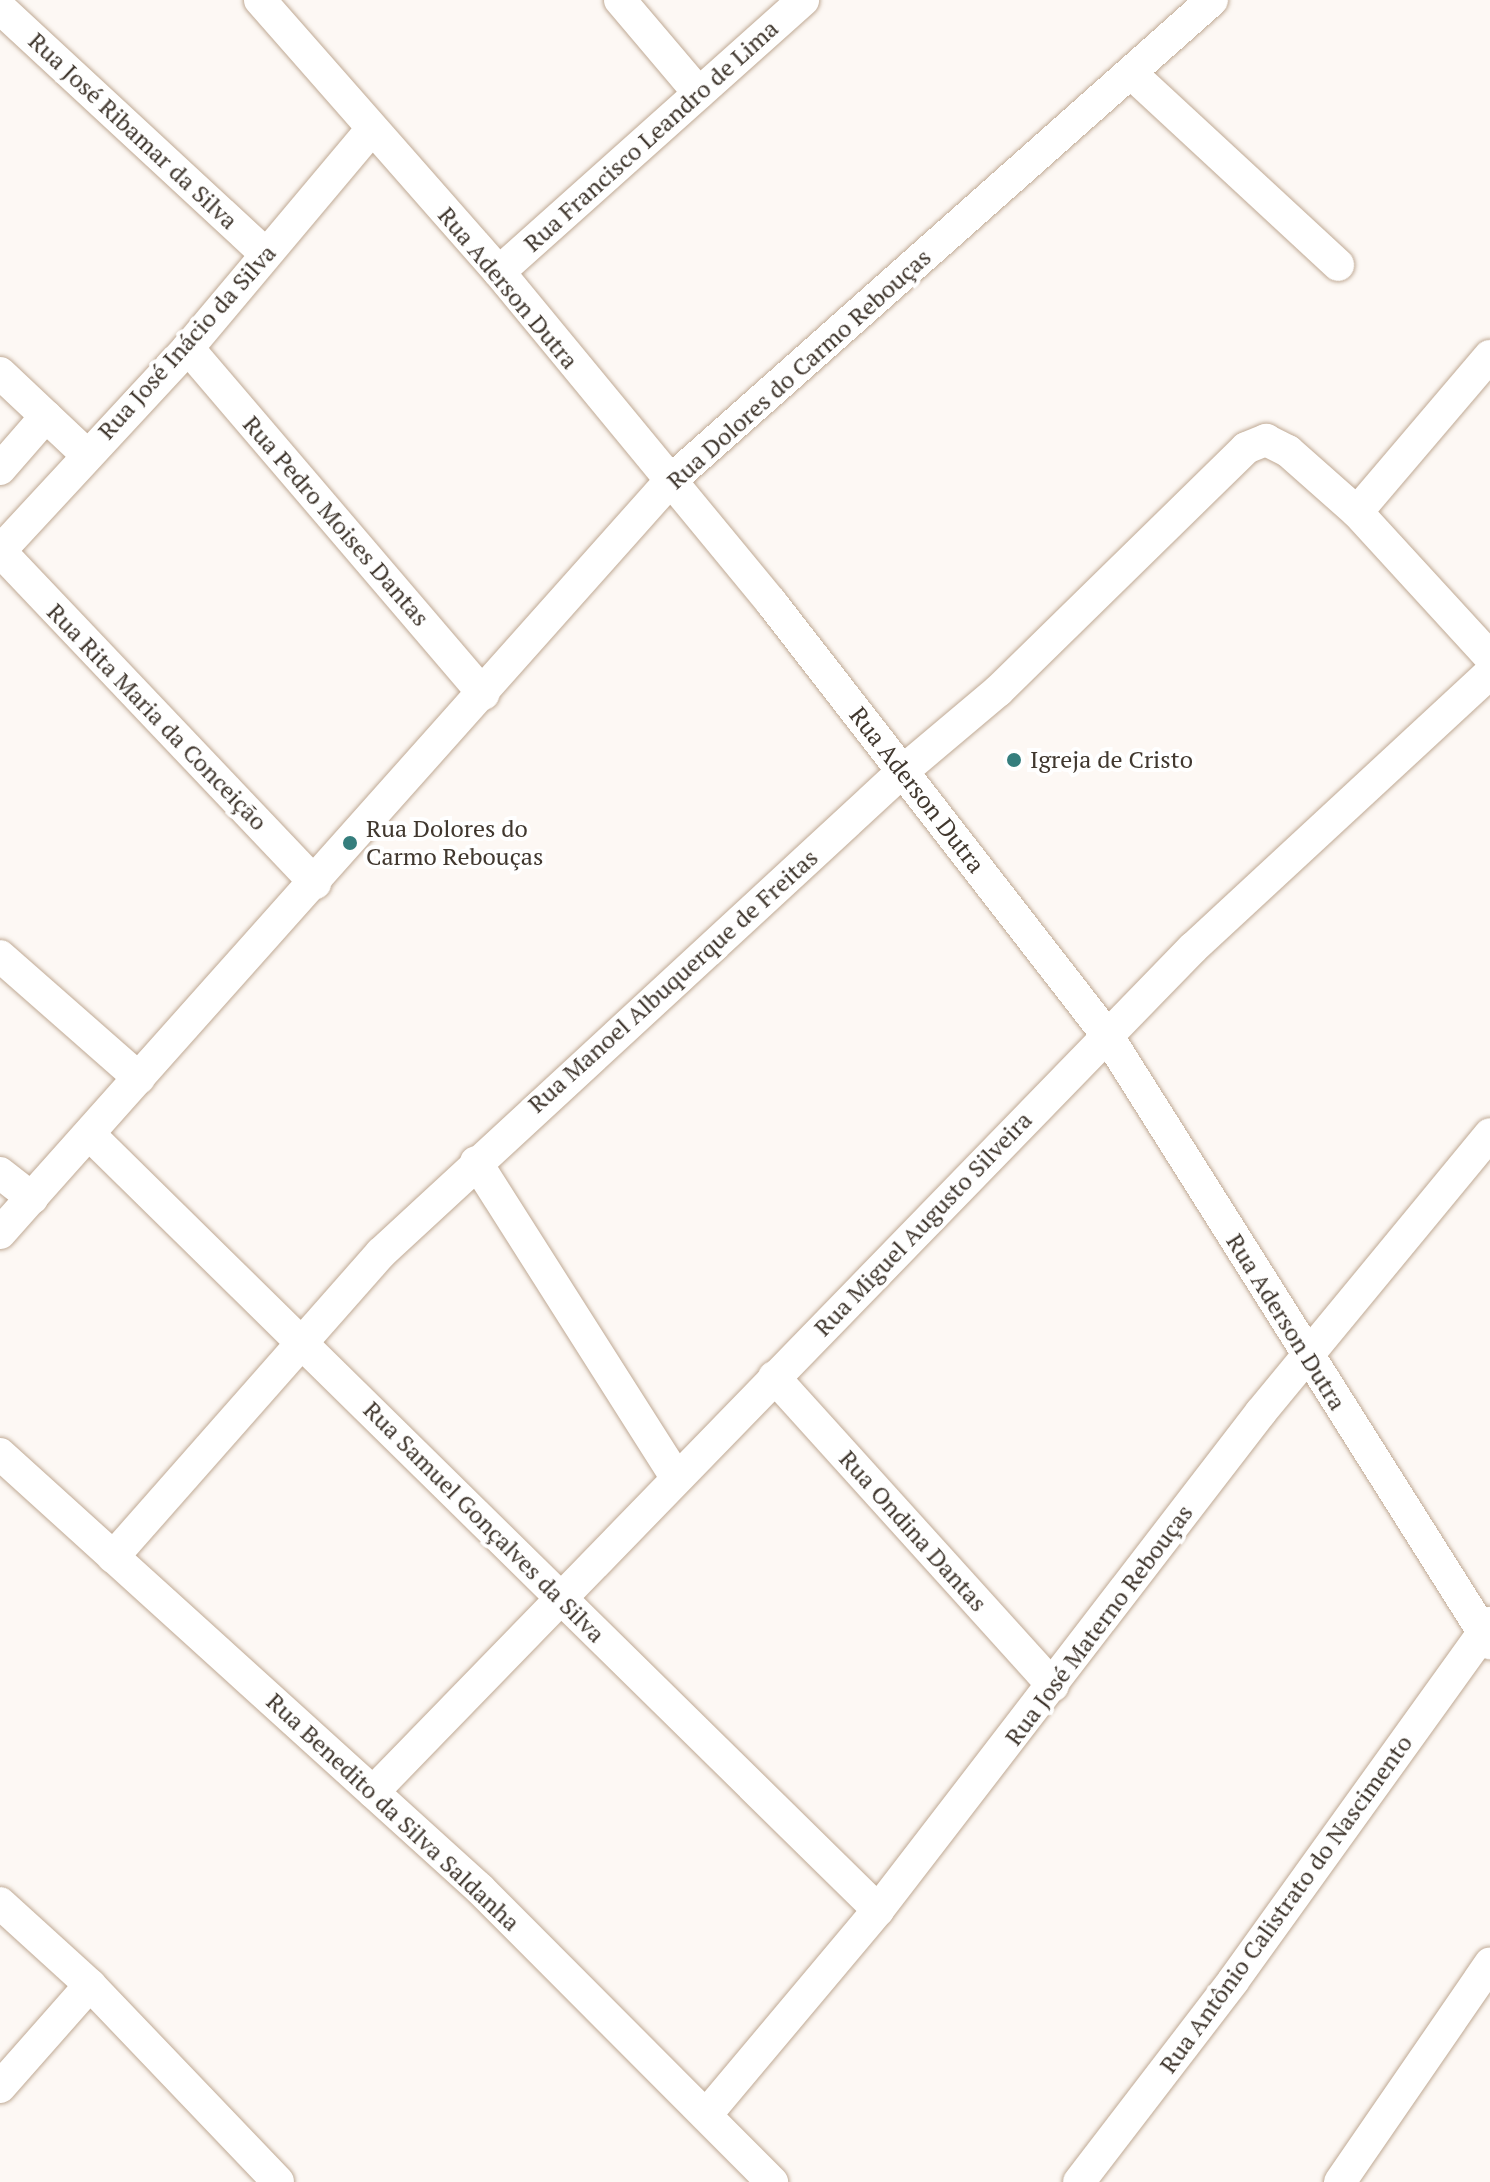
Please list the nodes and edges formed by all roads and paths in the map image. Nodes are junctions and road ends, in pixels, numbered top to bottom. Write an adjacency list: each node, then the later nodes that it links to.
1 (260, 0): 8 (street, Rua Aderson Dutra)
2 (620, 0): 7 (street)
3 (803, 0): 7 (street, Rua Francisco Leandro de Lima)
4 (1212, 0): 6 (street, Rua Dolores do Carmo Rebouças)
5 (0, 8): 9 (street, Rua José Ribamar da Silva)
6 (1132, 74): 10 (street); 18 (street, Rua Dolores do Carmo Rebouças)
7 (699, 93): 11 (street, Rua Francisco Leandro de Lima)
8 (371, 130): 9 (street, Rua José Inácio da Silva); 11 (street, Rua Aderson Dutra)
9 (266, 254): 12 (street, Rua José Inácio da Silva)
10 (1338, 265)
11 (499, 272): 18 (street, Rua Aderson Dutra)
12 (188, 348): 16 (street, Rua José Inácio da Silva); 23 (street, Rua Pedro Moises Dantas)
13 (1490, 356): 19 (street)
14 (0, 373): 15 (street)
15 (46, 416): 16 (street); 17 (street)
16 (86, 454): 20 (street, Rua José Inácio da Silva)
17 (0, 469)
18 (669, 482): 23 (street, Rua Dolores do Carmo Rebouças); 24 (street, Rua Aderson Dutra)
19 (1357, 512): 21 (street); 24 (street, Rua Manoel Albuquerque de Freitas)
20 (0, 551): 25 (street, Rua Rita Maria da Conceição)
21 (1490, 657)
22 (1490, 673): 27 (street, Rua Miguel Augusto Silveira)
23 (484, 694): 25 (street, Rua Dolores do Carmo Rebouças)
24 (903, 771): 27 (street, Rua Aderson Dutra); 31 (street, Rua Manoel Albuquerque de Freitas)
25 (315, 883): 28 (street, Rua Dolores do Carmo Rebouças)
26 (0, 956): 28 (street)
27 (1107, 1035): 36 (street, Rua Aderson Dutra); 37 (street, Rua Miguel Augusto Silveira)
28 (139, 1078): 29 (street, Rua Dolores do Carmo Rebouças)
29 (89, 1134): 33 (street, Rua Dolores do Carmo Rebouças); 35 (street, Rua Samuel Gonçalves da Silva)
30 (1490, 1134): 36 (street, Rua José Materno Rebouças)
31 (476, 1162): 35 (street, Rua Manoel Albuquerque de Freitas); 39 (street)
32 (0, 1173): 33 (street)
33 (32, 1198): 34 (street, Rua Dolores do Carmo Rebouças)
34 (0, 1233)
35 (302, 1343): 40 (street, Rua Manoel Albuquerque de Freitas); 41 (street, Rua Samuel Gonçalves da Silva)
36 (1307, 1358): 42 (street, Rua Aderson Dutra); 43 (street, Rua José Materno Rebouças)
37 (774, 1377): 39 (street, Rua Miguel Augusto Silveira); 43 (street, Rua Ondina Dantas)
38 (0, 1454): 40 (street, Rua Benedito da Silva Saldanha)
39 (676, 1477): 41 (street, Rua Miguel Augusto Silveira)
40 (113, 1557): 44 (street, Rua Benedito da Silva Saldanha)
41 (560, 1597): 44 (street, Rua Miguel Augusto Silveira); 46 (street, Rua Samuel Gonçalves da Silva)
42 (1488, 1633): 53 (street, Rua Antônio Calistrato do Nascimento)
43 (1053, 1686): 46 (street, Rua José Materno Rebouças)
44 (373, 1792): 50 (street, Rua Benedito da Silva Saldanha)
45 (0, 1903): 48 (street)
46 (878, 1910): 50 (street, Rua José Materno Rebouças)
47 (1490, 1964): 54 (street)
48 (90, 1985): 49 (street); 51 (street)
49 (0, 2087)
50 (706, 2115): 52 (street, Rua Benedito da Silva Saldanha)
51 (278, 2182)
52 (772, 2182)
53 (1079, 2182)
54 (1340, 2182)

